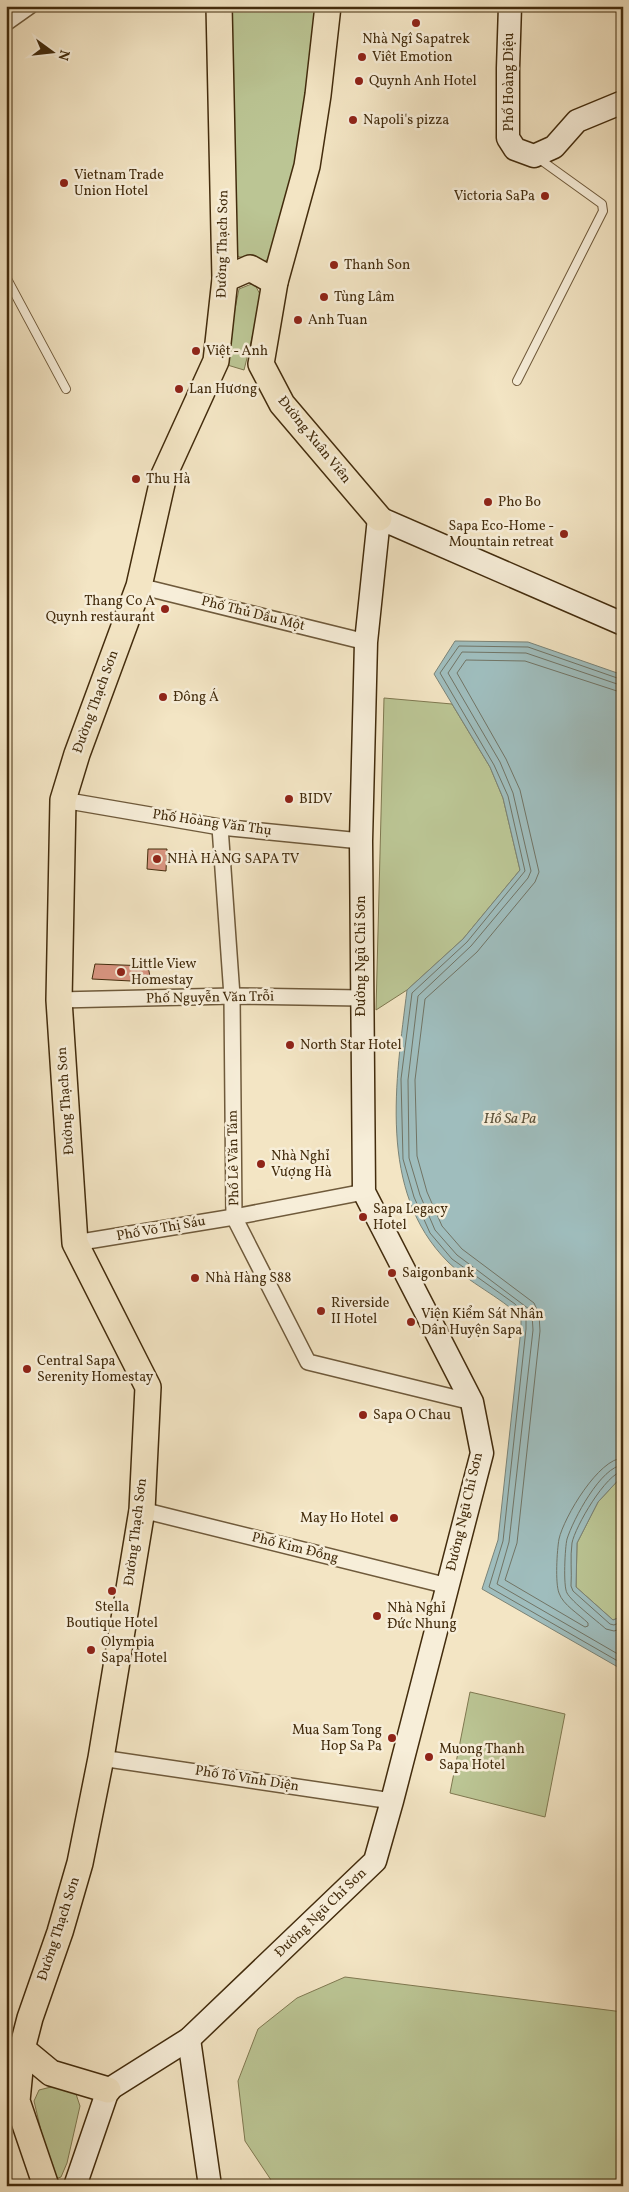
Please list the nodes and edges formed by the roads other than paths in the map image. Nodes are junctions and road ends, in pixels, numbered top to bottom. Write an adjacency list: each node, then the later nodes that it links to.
1 (30, 6): 5 (street)
2 (219, 6): 9 (main road, Đường Thạch Sơn)
3 (328, 6): 10 (main road, Đường Xuân Viên)
4 (510, 6): 7 (main road, Phố Hoàng Diệu)
5 (6, 23)
6 (623, 102): 7 (main road)
7 (534, 156): 11 (lane)
8 (6, 277): 12 (lane)
9 (224, 279): 10 (main road); 14 (main road, Đường Thạch Sơn)
10 (275, 282): 13 (main road, Đường Xuân Viên)
11 (517, 381)
12 (66, 389)
13 (379, 518): 15 (main road, Đường Xuân Viên); 16 (main road, Đường Ngũ Chỉ Sơn)
14 (139, 586): 16 (street, Phố Thủ Dầu Một); 17 (main road, Đường Thạch Sơn)
15 (623, 624)
16 (366, 642): 19 (main road, Đường Ngũ Chỉ Sơn)
17 (63, 800): 18 (street, Phố Hoàng Văn Thụ); 22 (main road, Đường Thạch Sơn)
18 (220, 827): 19 (street, Phố Hoàng Văn Thụ); 20 (street, Phố Lê Văn Tám)
19 (361, 841): 21 (main road, Đường Ngũ Chỉ Sơn)
20 (232, 996): 21 (street, Phố Nguyễn Văn Trỗi); 22 (street, Phố Nguyễn Văn Trỗi); 24 (street, Phố Lê Văn Tám)
21 (361, 998): 23 (main road, Đường Ngũ Chỉ Sơn)
22 (59, 1000): 25 (main road, Đường Thạch Sơn)
23 (364, 1192): 24 (street, Phố Võ Thị Sáu); 26 (main road, Đường Ngũ Chỉ Sơn)
24 (234, 1217): 25 (street, Phố Võ Thị Sáu); 26 (street, Phố Lê Văn Tám)
25 (75, 1244): 27 (main road, Đường Thạch Sơn)
26 (472, 1402): 28 (main road, Đường Ngũ Chỉ Sơn)
27 (142, 1510): 28 (street, Phố Kim Đồng); 29 (main road, Đường Thạch Sơn)
28 (448, 1586): 30 (main road, Đường Ngũ Chỉ Sơn)
29 (101, 1758): 30 (street, Phố Tô Vĩnh Diện); 32 (main road, Đường Thạch Sơn)
30 (392, 1801): 31 (main road, Đường Ngũ Chỉ Sơn)
31 (189, 2039): 33 (main road, Đường Ngũ Chỉ Sơn); 36 (main road)
32 (22, 2049): 33 (main road); 34 (main road, Đường Thạch Sơn)
33 (108, 2090): 35 (main road)
34 (46, 2186)
35 (75, 2186)
36 (210, 2186)

